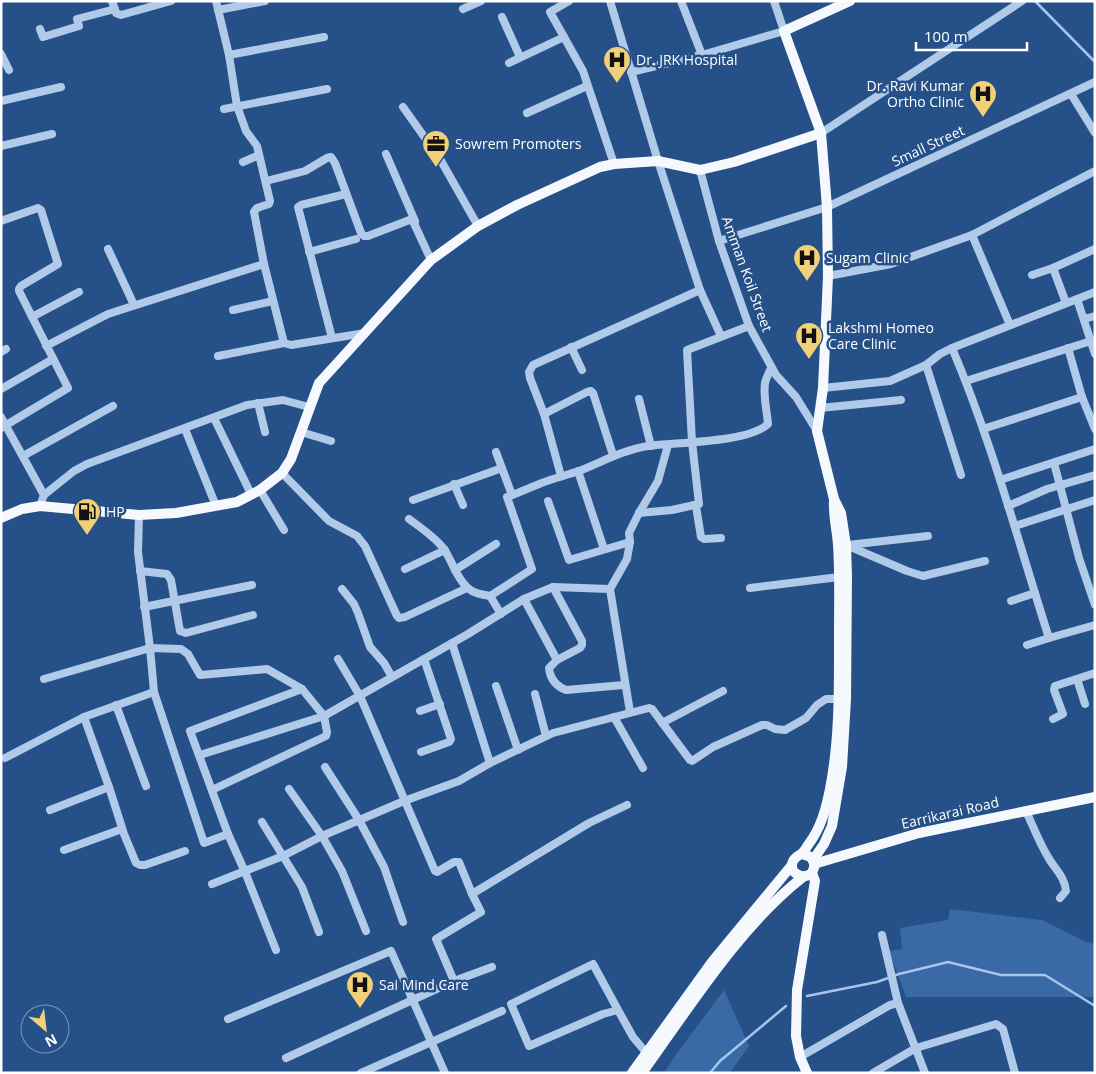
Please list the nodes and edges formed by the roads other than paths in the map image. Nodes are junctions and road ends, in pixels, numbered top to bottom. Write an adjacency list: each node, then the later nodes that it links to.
1 (216, 1): 13 (street)
2 (265, 1): 13 (street)
3 (481, 1): 12 (street)
4 (569, 1): 18 (street)
5 (610, 1): 25 (street)
6 (681, 1): 21 (street)
7 (774, 1): 16 (street)
8 (850, 1): 16 (main road)
9 (166, 2): 11 (street)
10 (1020, 2): 36 (street)
11 (113, 5): 15 (street)
12 (463, 8)
13 (218, 10): 20 (street)
14 (502, 17): 22 (street)
15 (40, 30)
16 (784, 30): 21 (street); 36 (main road)
17 (324, 37): 20 (street)
18 (564, 37): 22 (street); 27 (street)
19 (1, 54): 24 (street)
20 (229, 55): 32 (street)
21 (702, 55): 25 (street)
22 (520, 56): 23 (street)
23 (509, 62)
24 (9, 70)
25 (631, 72): 42 (street)
26 (1094, 82): 30 (street, Small Street)
27 (586, 86): 35 (street); 44 (street)
28 (61, 87): 31 (street)
29 (327, 89): 32 (street)
30 (1071, 94): 37 (street); 49 (street, Small Street)
31 (1, 101)
32 (237, 106): 34 (street); 41 (street)
33 (403, 107): 52 (street)
34 (224, 109)
35 (526, 113)
36 (821, 133): 45 (main road); 49 (main road)
37 (1095, 133)
38 (52, 134): 39 (street)
39 (1, 146)
40 (386, 154): 51 (street)
41 (259, 155): 43 (street); 47 (street)
42 (658, 161): 44 (main road); 45 (main road); 64 (street)
43 (243, 162)
44 (614, 164): 52 (main road)
45 (700, 170): 55 (street, Amman Koil Street)
46 (1095, 171): 53 (street)
47 (266, 181): 48 (street); 60 (street)
48 (346, 194): 51 (street); 58 (street)
49 (827, 207): 55 (street, Small Street); 63 (main road)
50 (1, 220): 73 (street)
51 (415, 221): 59 (street)
52 (478, 226): 59 (main road)
53 (972, 235): 63 (street); 75 (street)
54 (356, 239): 58 (street)
55 (719, 241): 76 (street, Amman Koil Street)
56 (1095, 248): 61 (street)
57 (108, 249): 70 (street)
58 (309, 252): 79 (street)
59 (432, 260): 77 (main road)
60 (264, 264): 68 (street); 70 (street)
61 (1053, 268): 62 (street); 69 (street)
62 (1032, 274)
63 (828, 276): 93 (main road)
64 (700, 290): 78 (street); 83 (street)
65 (79, 292): 73 (street)
66 (1095, 292): 67 (street)
67 (1077, 299): 69 (street); 74 (street)
68 (273, 301): 71 (street); 81 (street)
69 (1066, 303): 75 (street)
70 (134, 305): 82 (street)
71 (233, 310)
72 (1095, 316): 74 (street)
73 (32, 317): 82 (street)
74 (1084, 319): 80 (street)
75 (1010, 325): 84 (street)
76 (749, 326): 78 (street); 90 (street, Amman Koil Street)
77 (365, 333): 79 (street); 100 (main road)
78 (721, 336): 113 (street)
79 (332, 338): 81 (street)
80 (1091, 341): 85 (street); 86 (street)
81 (284, 343): 87 (street)
82 (46, 346): 88 (street)
83 (571, 347): 91 (street); 102 (street)
84 (952, 348): 89 (street); 92 (street)
85 (1068, 348): 92 (street); 95 (street)
86 (1095, 354)
87 (218, 356)
88 (53, 359): 94 (street); 105 (street)
89 (926, 365): 93 (street); 124 (street)
90 (771, 368): 109 (street, Amman Koil Street); 113 (street)
91 (582, 370)
92 (966, 381): 107 (street)
93 (823, 388): 101 (main road)
94 (1, 389)
95 (1082, 397): 107 (street); 108 (street)
96 (639, 399): 115 (street)
97 (901, 400): 101 (street)
98 (258, 403): 100 (street); 104 (street); 110 (street)
99 (112, 406): 118 (street)
100 (310, 407): 111 (main road)
101 (820, 408): 109 (main road)
102 (544, 414): 119 (street); 126 (street)
103 (1, 417): 105 (street)
104 (214, 418): 106 (street); 130 (street)
105 (3, 426): 118 (street)
106 (185, 429): 131 (street); 138 (street)
107 (983, 429): 127 (street)
108 (1095, 429)
109 (816, 431): 152 (main road)
110 (265, 432)
111 (301, 432): 112 (street); 123 (main road)
112 (331, 441)
113 (692, 442): 114 (street); 139 (street)
114 (668, 445): 115 (street); 142 (street)
115 (651, 446): 119 (street)
116 (1095, 449): 120 (street)
117 (496, 452): 121 (street)
118 (23, 456): 131 (street)
119 (613, 456): 122 (street)
120 (1054, 463): 127 (street); 129 (street)
121 (502, 468): 128 (street); 132 (street)
122 (578, 471): 126 (street); 153 (street)
123 (282, 473): 130 (main road); 162 (street)
124 (961, 475)
125 (1095, 475): 129 (street)
126 (560, 476): 132 (street)
127 (1000, 480): 140 (street)
128 (454, 484): 133 (street); 136 (street)
129 (1061, 485): 140 (street); 141 (street)
130 (256, 492): 138 (main road); 147 (street)
131 (44, 494): 137 (street)
132 (512, 495): 167 (street)
133 (413, 500)
134 (1095, 500): 141 (street)
135 (548, 501): 153 (street)
136 (463, 505)
137 (40, 506): 143 (main road); 144 (main road)
138 (216, 506): 143 (main road)
139 (696, 506): 142 (street); 149 (street)
140 (1008, 506): 146 (street)
141 (1067, 508): 146 (street); 171 (street)
142 (639, 513): 150 (street)
143 (139, 515): 158 (street)
144 (1, 518)
145 (409, 519): 154 (street)
146 (1015, 526): 166 (street)
147 (284, 530)
148 (928, 536): 152 (street)
149 (721, 538)
150 (630, 542): 153 (street); 165 (street)
151 (496, 544): 157 (street)
152 (842, 545): 155 (street); 159 (main road); 194 (main road)
153 (604, 549)
154 (445, 550): 156 (street); 157 (street)
155 (985, 561)
156 (405, 569)
157 (455, 570): 162 (street)
158 (140, 571): 169 (street); 172 (street)
159 (839, 577): 163 (street); 194 (main road)
160 (252, 585): 169 (street)
161 (553, 587): 165 (street); 168 (street); 182 (street)
162 (467, 588): 167 (street)
163 (750, 588)
164 (342, 589): 184 (street)
165 (610, 589): 187 (street)
166 (1034, 593): 170 (street); 176 (street)
167 (490, 596): 173 (street)
168 (524, 599): 173 (street); 182 (street)
169 (176, 600): 172 (street); 174 (street)
170 (1011, 601)
171 (1095, 605)
172 (144, 607): 179 (street)
173 (501, 614): 177 (street)
174 (253, 615)
175 (1095, 625): 176 (street)
176 (1049, 638): 178 (street)
177 (452, 643): 181 (street); 210 (street)
178 (1027, 645)
179 (150, 648): 185 (street); 189 (street); 191 (street)
180 (338, 659): 193 (street)
181 (424, 659): 184 (street); 195 (street)
182 (556, 660): 187 (street)
183 (1095, 673): 186 (street)
184 (392, 677): 193 (street)
185 (44, 679)
186 (1077, 679): 196 (street); 203 (street)
187 (624, 685): 199 (street)
188 (496, 686): 206 (street)
189 (302, 689): 200 (street); 208 (street)
190 (723, 691): 204 (street)
191 (154, 692): 197 (street); 225 (street)
192 (535, 694): 205 (street)
193 (360, 696): 200 (street); 218 (street)
194 (843, 699): 204 (street); 229 (main road); 232 (main road)
195 (440, 704): 198 (street); 207 (street)
196 (1085, 704)
197 (116, 705): 201 (street); 213 (street)
198 (420, 711)
199 (630, 712): 202 (street); 204 (street)
200 (324, 716): 208 (street); 216 (street)
201 (84, 717): 209 (street); 214 (street)
202 (614, 717): 205 (street); 212 (street)
203 (1053, 719)
204 (662, 723)
205 (546, 736): 206 (street)
206 (518, 750): 210 (street)
207 (421, 752)
208 (200, 755): 216 (street)
209 (5, 758)
210 (490, 763): 218 (street)
211 (325, 767): 222 (street)
212 (644, 768)
213 (146, 786)
214 (110, 787): 220 (street); 224 (street)
215 (289, 789): 226 (street)
216 (212, 790): 225 (street)
217 (1095, 797): 221 (main road, Earrikarai Road)
218 (404, 801): 222 (street); 235 (street)
219 (627, 805): 235 (street)
220 (50, 810)
221 (1026, 810): 232 (main road, Earrikarai Road); 236 (street)
222 (359, 820): 226 (street); 237 (street)
223 (262, 822): 230 (street)
224 (122, 829): 227 (street); 228 (street)
225 (228, 834): 233 (street)
226 (322, 836): 230 (street); 238 (street)
227 (64, 850)
228 (185, 851)
229 (802, 854): 231 (main road); 232 (main road)
230 (283, 856): 233 (street); 239 (street)
231 (792, 865): 232 (main road); 251 (main road)
232 (810, 868): 251 (main road); 252 (main road)
233 (245, 872): 234 (street); 241 (street)
234 (212, 884)
235 (472, 894): 243 (street)
236 (1060, 898)
237 (403, 922)
238 (366, 931)
239 (319, 932)
240 (882, 935): 245 (street)
241 (276, 950)
242 (492, 967): 243 (street)
243 (454, 981): 244 (street)
244 (413, 1001): 248 (street); 249 (street); 253 (street)
245 (898, 1003): 250 (street); 252 (street)
246 (618, 1010): 246 (street); 251 (street)
247 (502, 1011): 249 (street)
248 (228, 1019)
249 (432, 1041): 254 (street); 255 (street)
250 (916, 1048): 259 (street); 260 (street); 261 (street)
251 (649, 1056): 256 (main road); 257 (main road)
252 (800, 1056): 258 (main road)
253 (286, 1058)
254 (361, 1073)
255 (445, 1073)
256 (632, 1073)
257 (642, 1073)
258 (807, 1073)
259 (873, 1073)
260 (925, 1073)
261 (1015, 1073)

